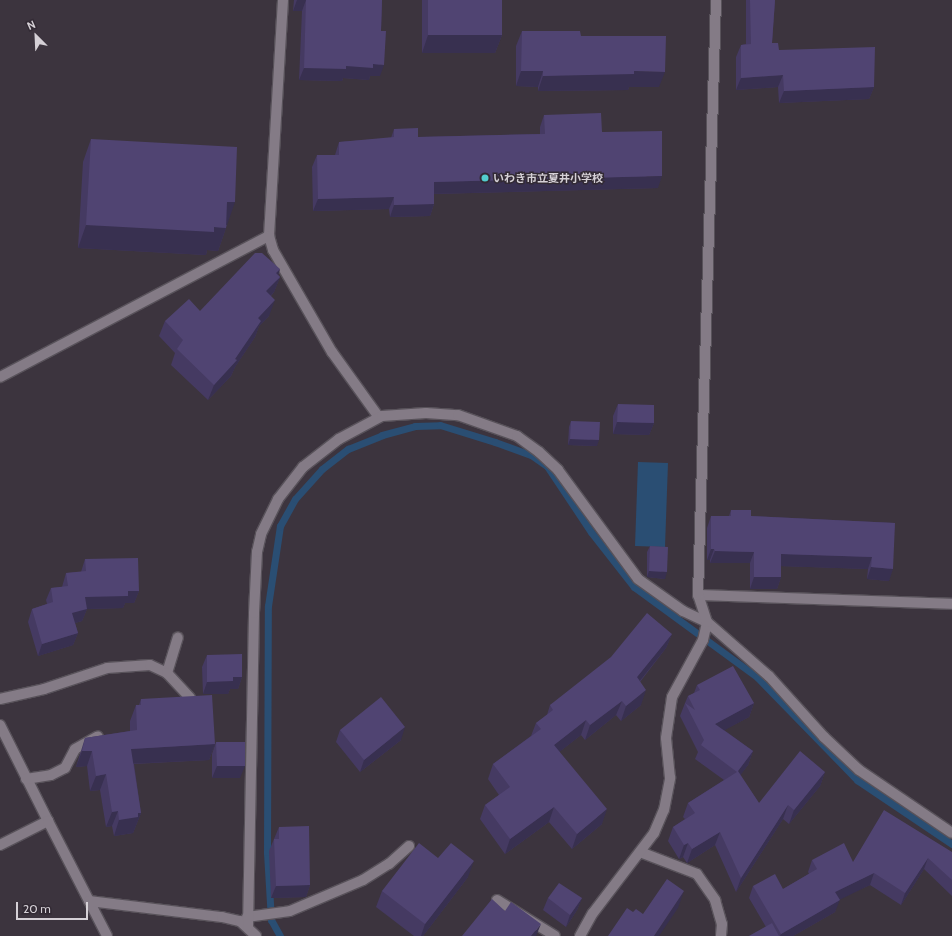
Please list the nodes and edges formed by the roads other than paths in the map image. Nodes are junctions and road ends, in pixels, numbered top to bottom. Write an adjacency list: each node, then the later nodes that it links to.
1 (282, 0): 3 (street)
2 (716, 0): 6 (street)
3 (270, 236): 4 (street); 5 (street)
4 (0, 377)
5 (378, 416): 8 (street); 23 (street)
6 (698, 595): 7 (street); 8 (street)
7 (952, 604)
8 (705, 631): 17 (street); 20 (street)
9 (178, 638): 10 (street)
10 (167, 673): 11 (street); 12 (street)
11 (190, 698)
12 (0, 699)
13 (0, 725): 15 (street)
14 (98, 736): 15 (street)
15 (26, 779): 16 (street)
16 (48, 821): 18 (street); 22 (street)
17 (952, 833)
18 (0, 845)
19 (409, 846): 23 (street)
20 (640, 852): 27 (street); 28 (street)
21 (497, 900): 26 (street)
22 (89, 901): 23 (street); 24 (street)
23 (248, 922): 25 (street)
24 (107, 936)
25 (256, 936)
26 (555, 936)
27 (580, 936)
28 (721, 936)

